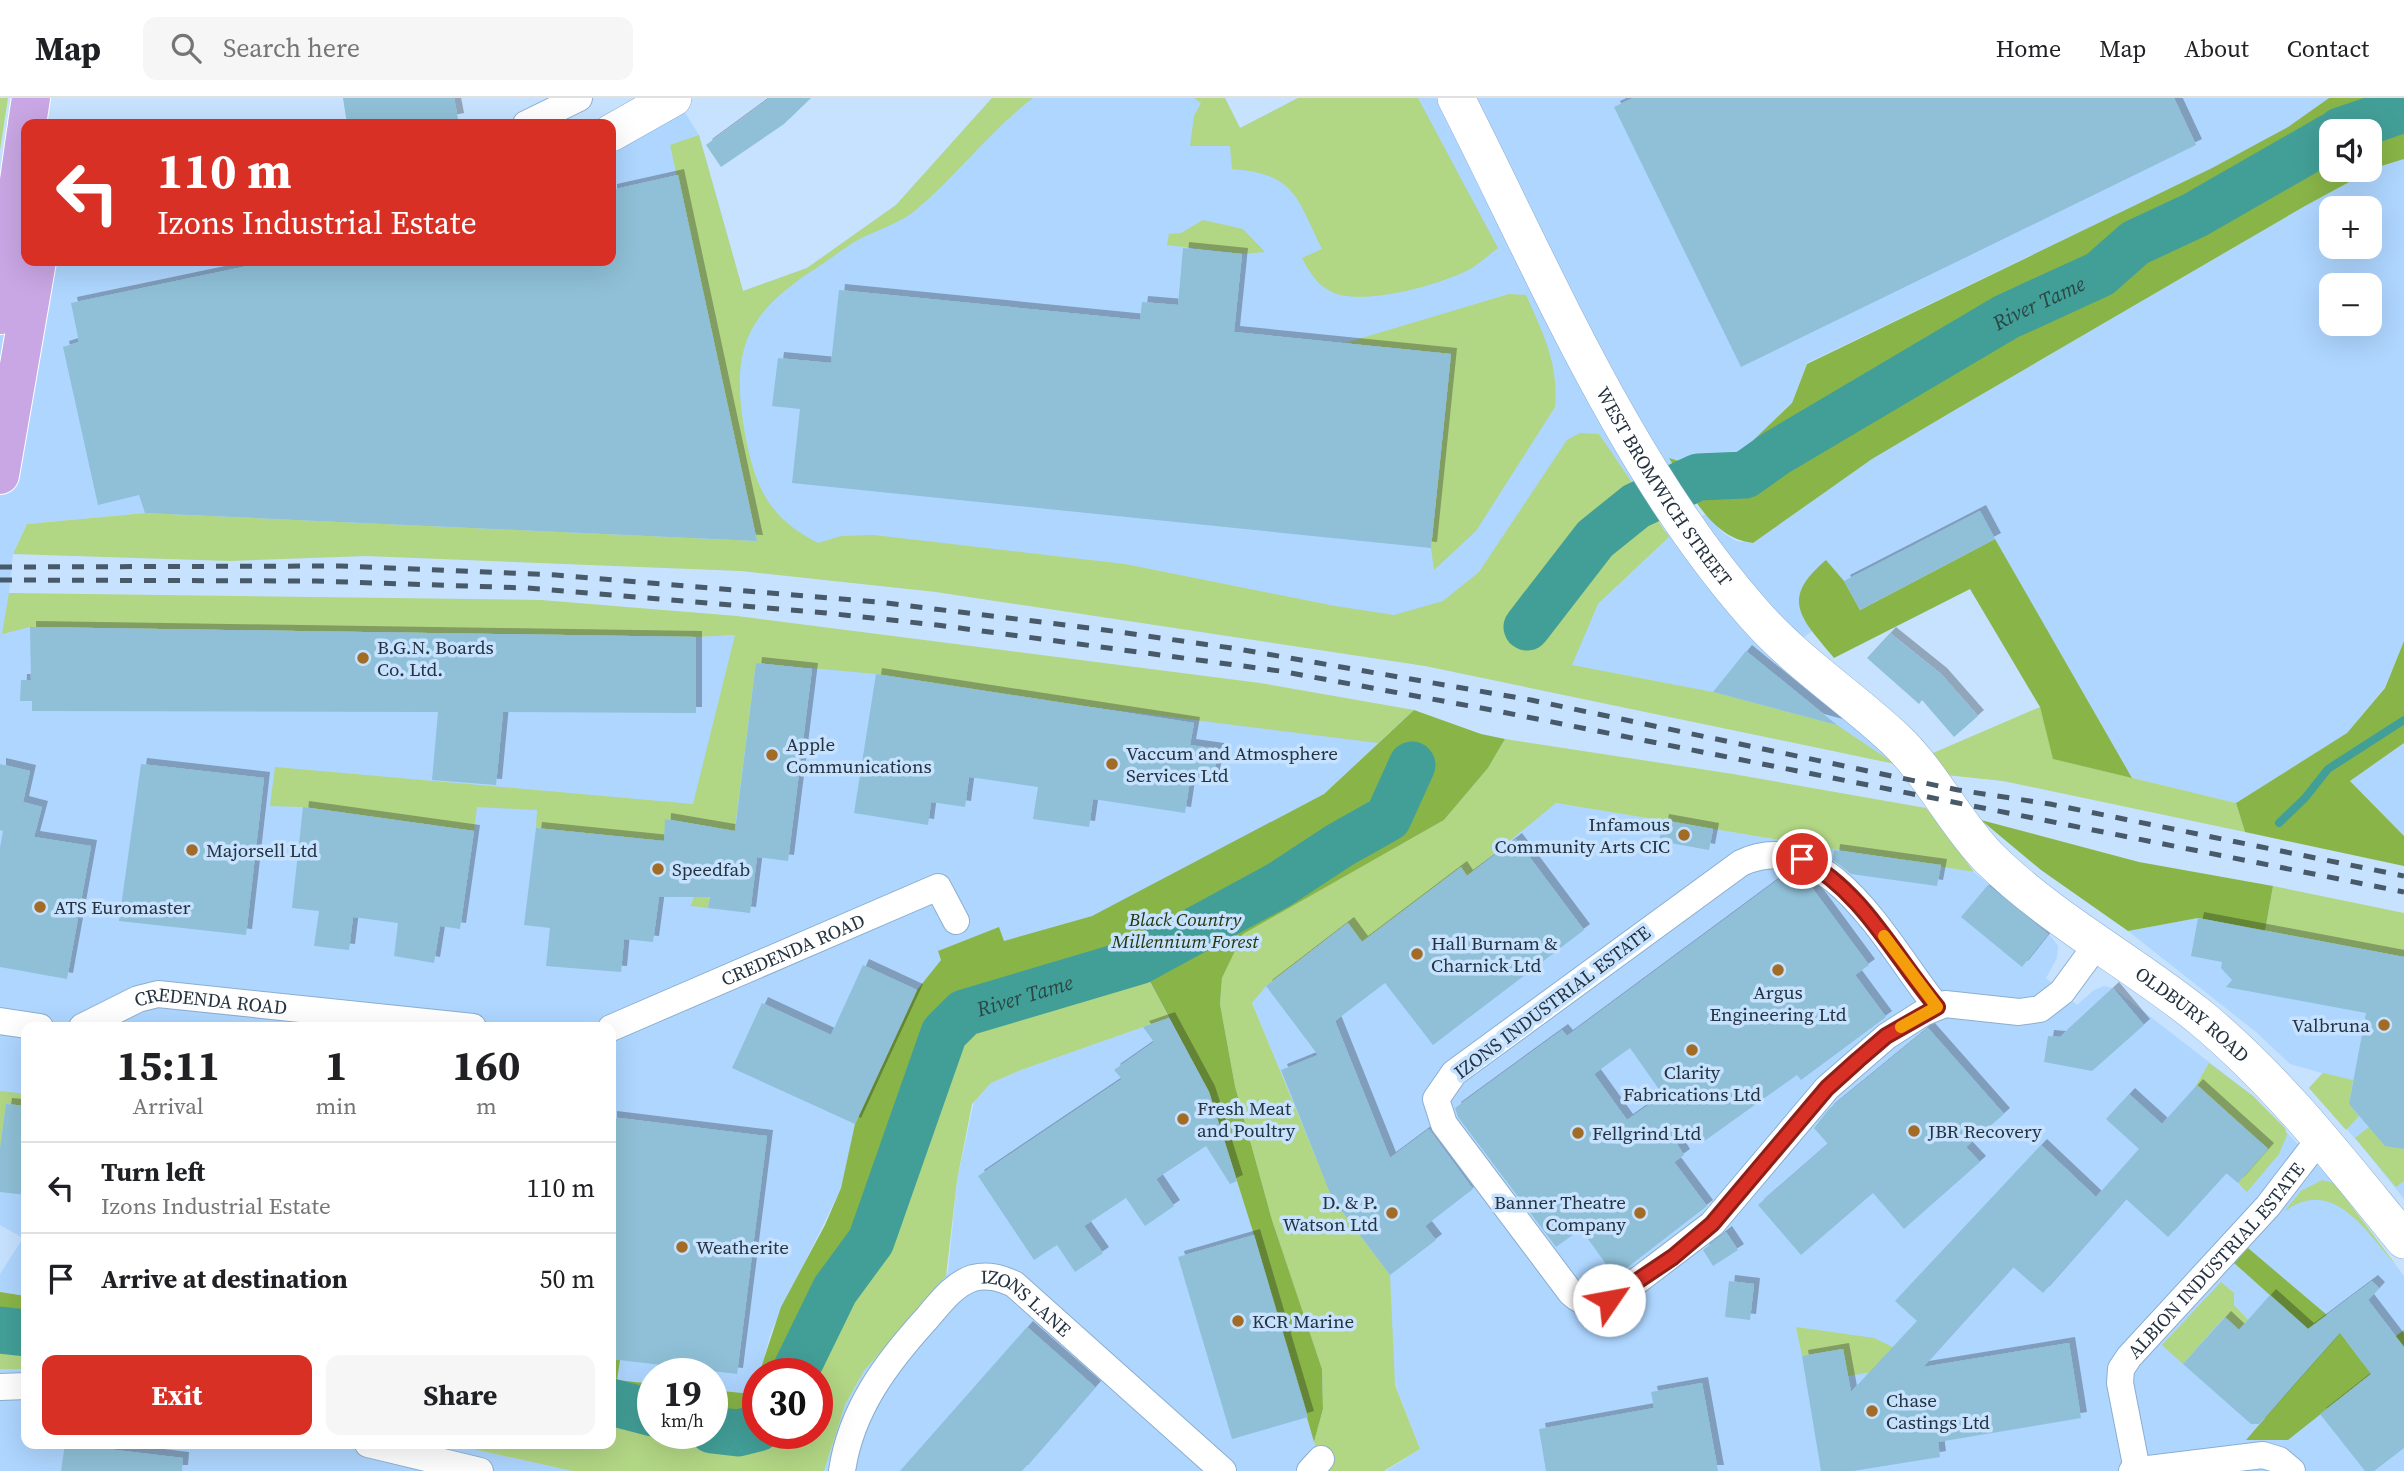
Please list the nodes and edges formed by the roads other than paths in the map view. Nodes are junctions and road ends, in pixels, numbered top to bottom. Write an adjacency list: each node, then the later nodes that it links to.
1 (31, 98): 6 (main road)
2 (54, 98): 7 (main road)
3 (579, 98): 8 (street)
4 (673, 98): 9 (main road)
5 (1456, 98): 15 (main road, WEST BROMWICH STREET)
6 (28, 119)
7 (52, 119)
8 (536, 119)
9 (616, 130)
10 (21, 257): 12 (main road)
11 (23, 266): 13 (main road)
12 (0, 315)
13 (4, 434): 14 (main road)
14 (0, 475)
15 (1956, 815): 17 (main road, OLDBURY ROAD)
16 (956, 921): 23 (street, CREDENDA ROAD)
17 (2098, 943): 18 (street, IZONS INDUSTRIAL ESTATE); 24 (main road, OLDBURY ROAD)
18 (1937, 1007): 18 (street, IZONS INDUSTRIAL ESTATE)
19 (0, 1021): 22 (street)
20 (92, 1022): 21 (street, CREDENDA ROAD)
21 (425, 1022)
22 (21, 1024)
23 (616, 1026)
24 (2321, 1137): 25 (main road, OLDBURY ROAD); 32 (street, ALBION INDUSTRIAL ESTATE)
25 (2404, 1240)
26 (21, 1386): 27 (street)
27 (0, 1387)
28 (389, 1449): 29 (street)
29 (480, 1471)
30 (842, 1471): 31 (street, IZONS LANE)
31 (1223, 1471)
32 (2135, 1471): 33 (street, ALBION INDUSTRIAL ESTATE)
33 (2292, 1471)

